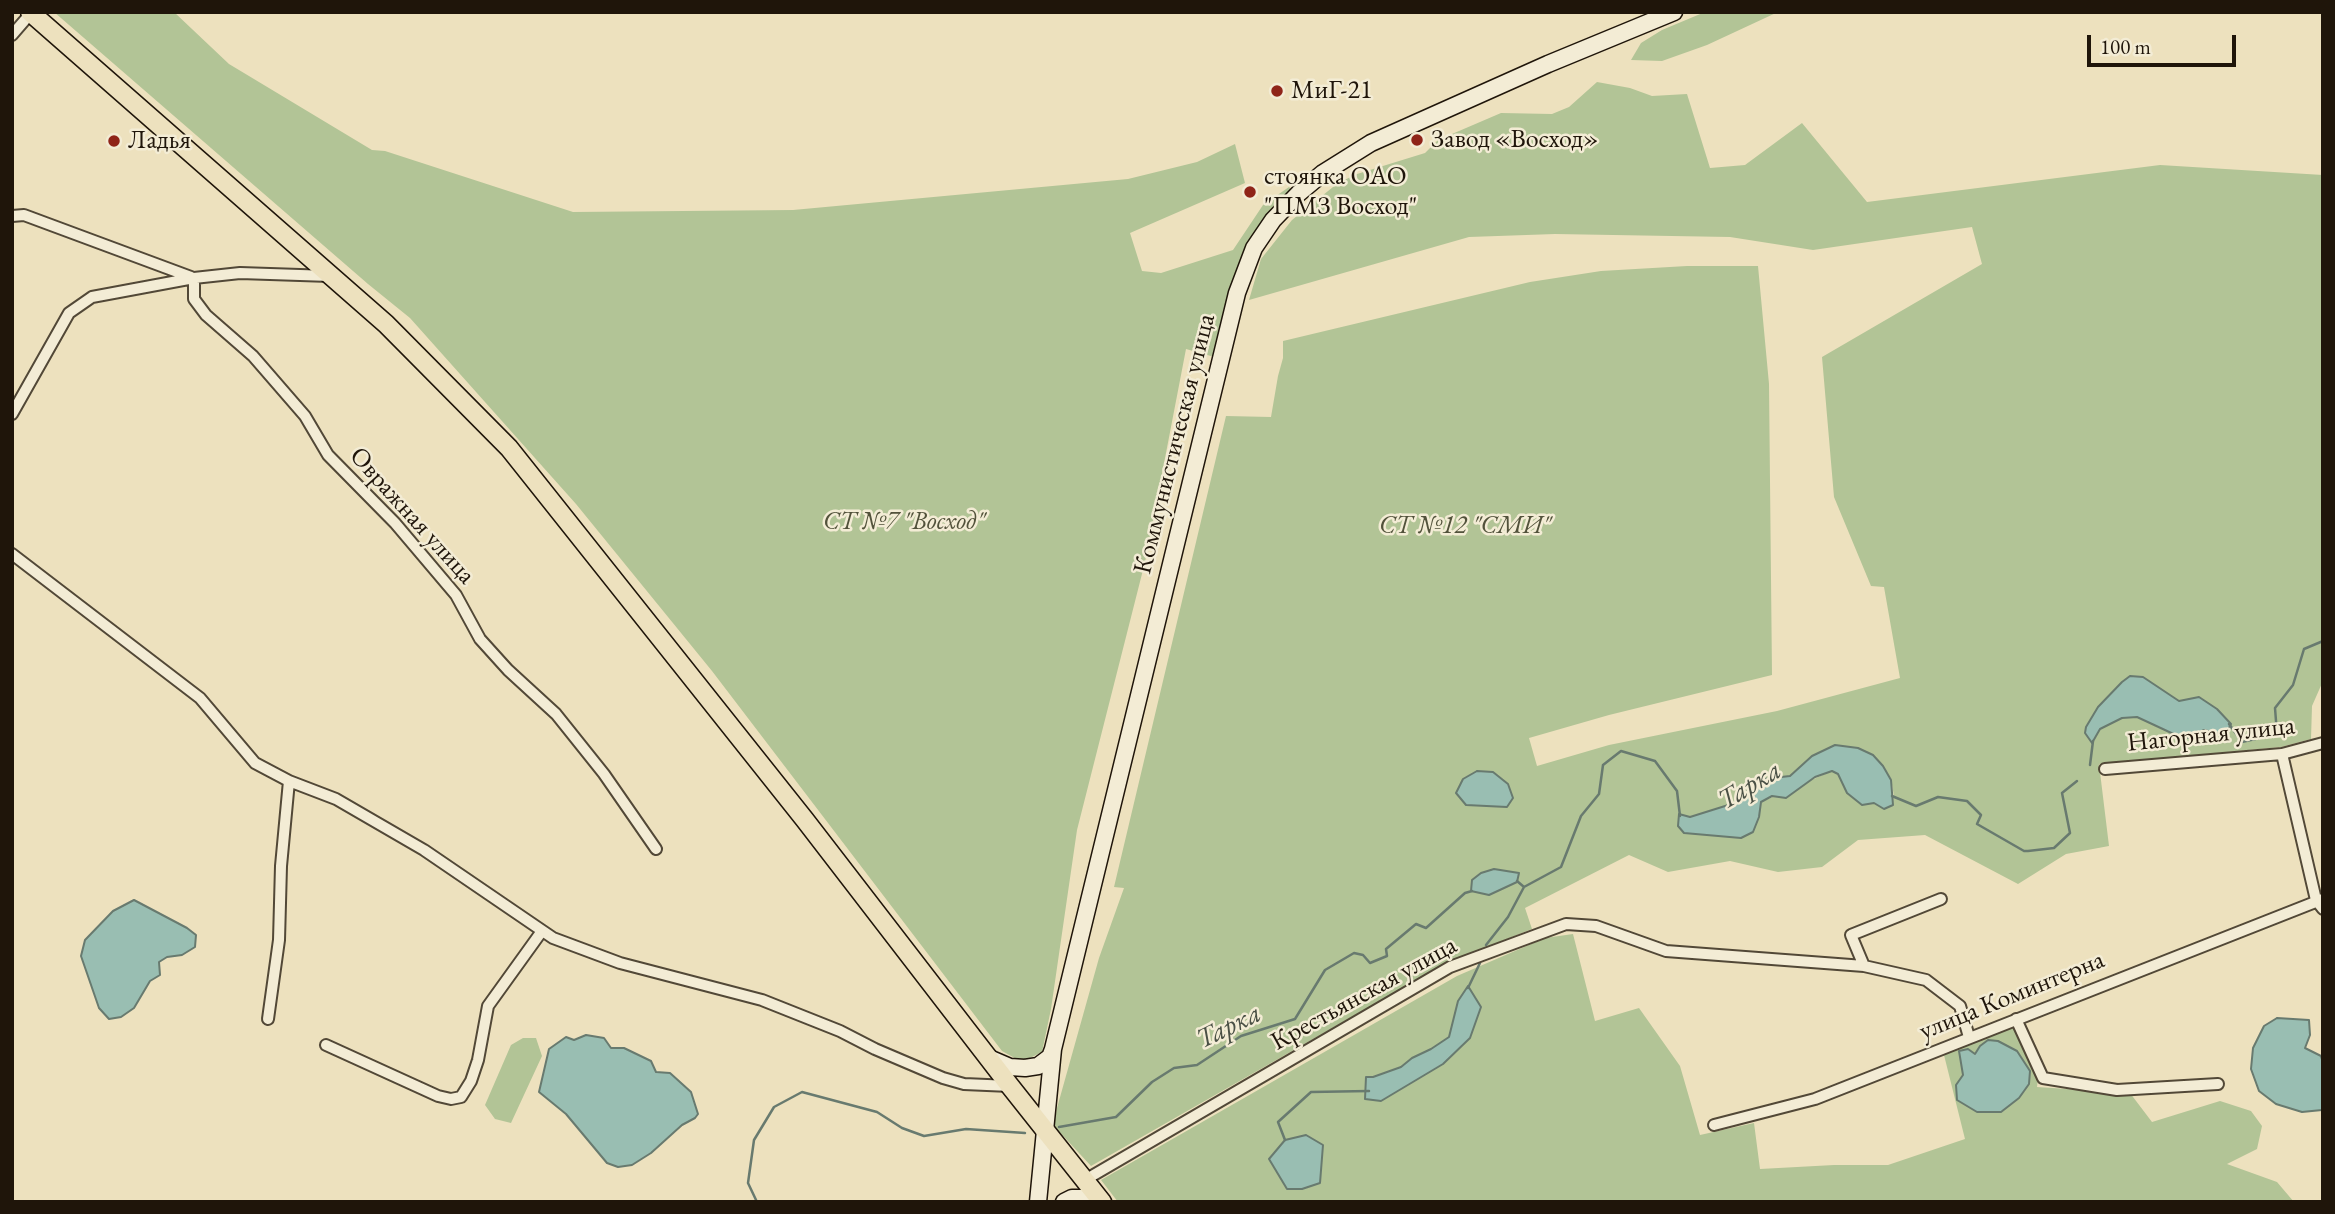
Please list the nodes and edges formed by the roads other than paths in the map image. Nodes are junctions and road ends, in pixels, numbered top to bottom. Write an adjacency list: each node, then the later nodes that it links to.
1 (1674, 12): 22 (main road, Коммунистическая улица)
2 (31, 13): 3 (street); 5 (main road)
3 (15, 32)
4 (12, 216): 6 (street)
5 (330, 275): 6 (street); 23 (main road)
6 (194, 278): 7 (street); 13 (street, Овражная улица)
7 (12, 414)
8 (12, 554): 12 (street)
9 (2323, 743): 10 (street, Нагорная улица)
10 (2282, 754): 11 (street, Нагорная улица); 15 (street)
11 (2105, 769)
12 (289, 781): 16 (street); 18 (street)
13 (656, 849)
14 (1941, 899): 17 (street)
15 (2320, 903): 19 (street, улица Коминтерна)
16 (542, 931): 21 (street); 25 (street)
17 (1864, 966): 20 (street, Крестьянская улица); 28 (street, Крестьянская улица)
18 (268, 1019)
19 (2016, 1019): 20 (street, улица Коминтерна); 24 (street)
20 (1969, 1037): 26 (street, улица Коминтерна)
21 (326, 1045)
22 (1053, 1049): 23 (main road); 27 (main road, Коммунистическая улица)
23 (989, 1058): 25 (main road)
24 (2218, 1084)
25 (1010, 1086): 27 (main road)
26 (1714, 1125)
27 (1044, 1130): 28 (main road); 29 (main road, Коммунистическая улица)
28 (1092, 1176): 32 (main road)
29 (1038, 1202)
30 (1064, 1202): 31 (main road)
31 (1097, 1202)
32 (1102, 1202)

